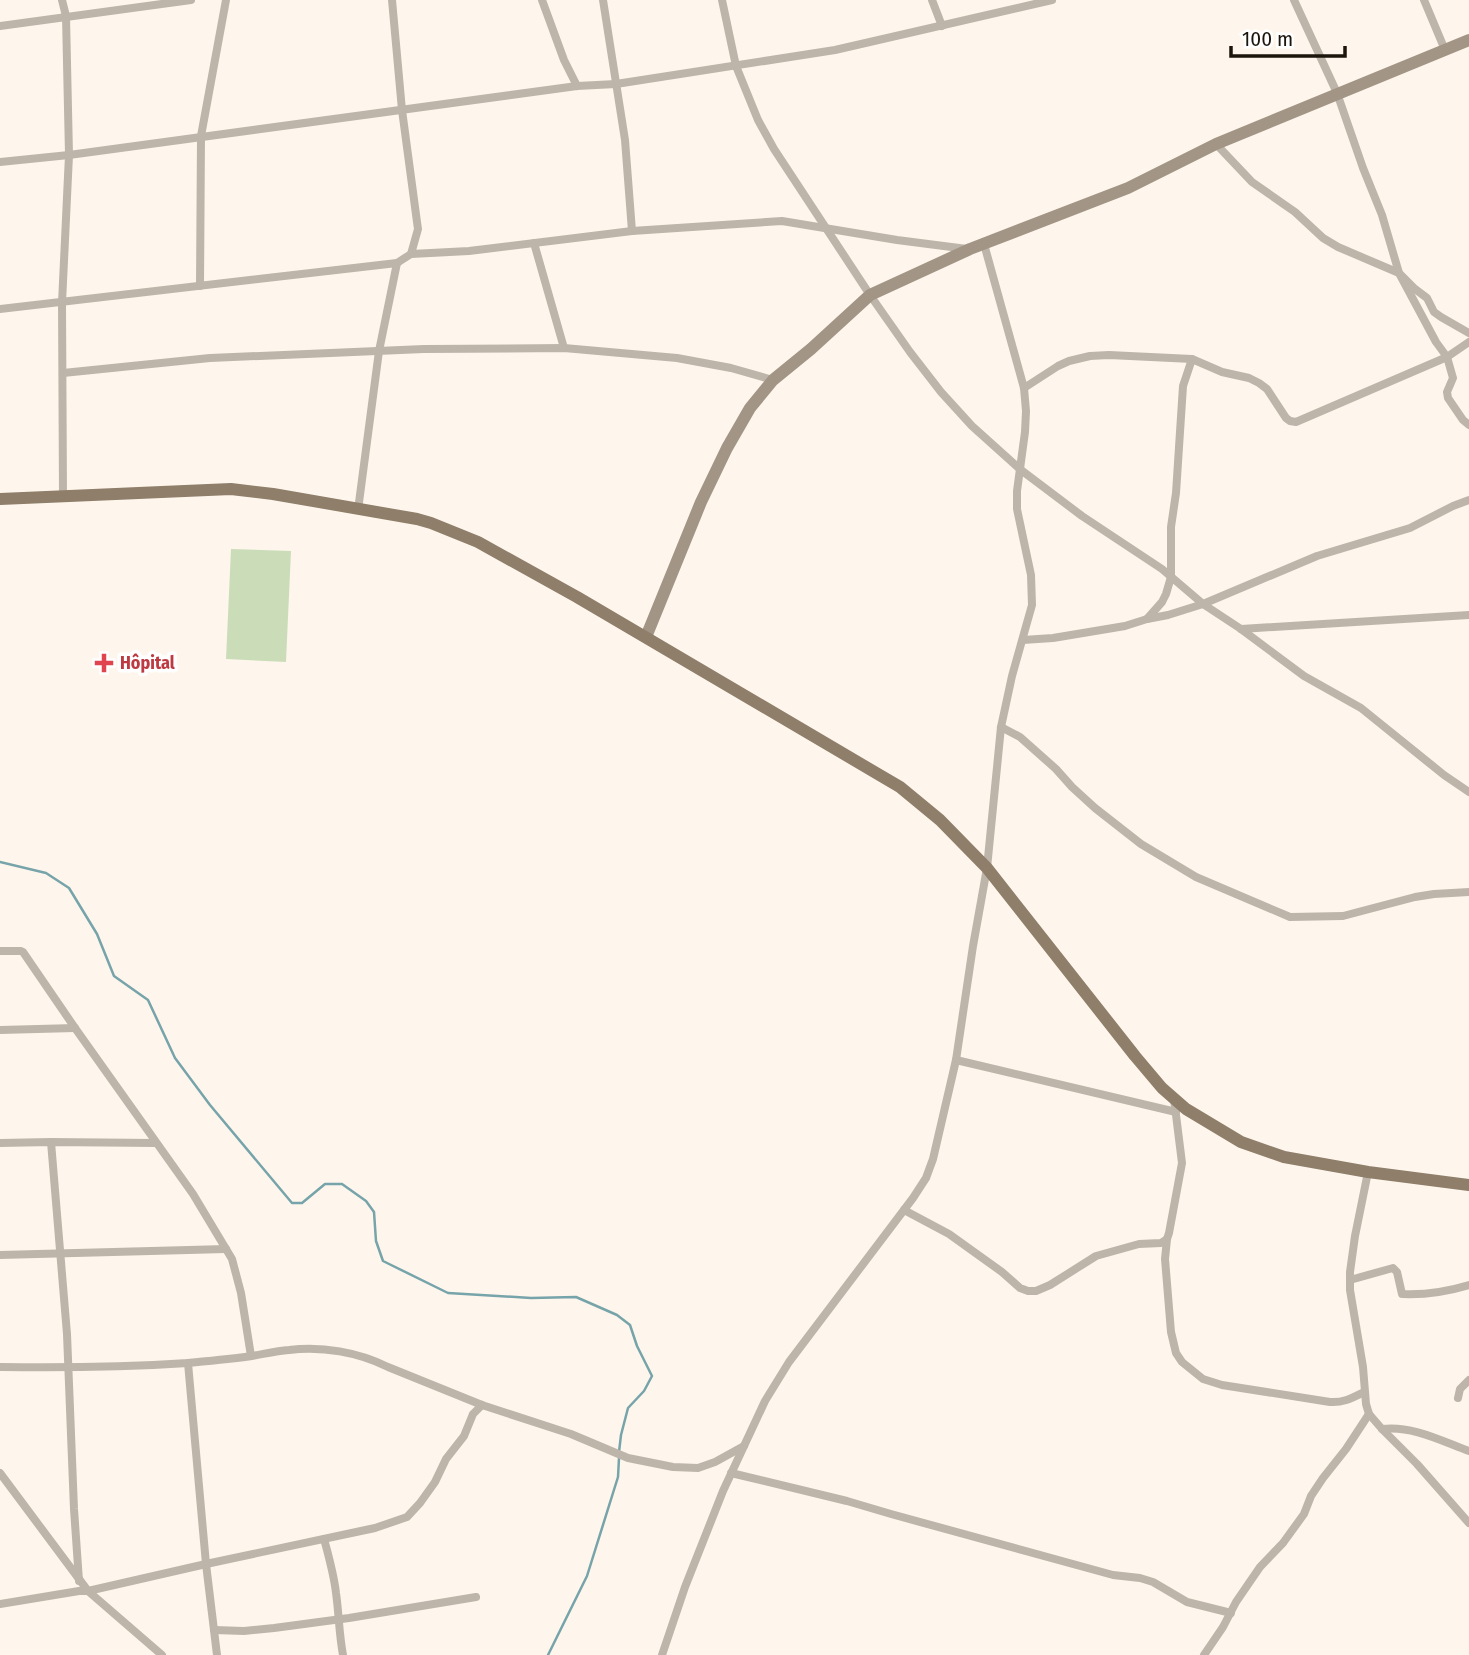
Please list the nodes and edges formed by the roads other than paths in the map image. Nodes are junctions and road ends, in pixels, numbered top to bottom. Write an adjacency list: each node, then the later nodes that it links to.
1 (62, 0): 13 (street)
2 (191, 0): 13 (street)
3 (226, 0): 23 (street)
4 (392, 0): 22 (street)
5 (542, 0): 20 (street)
6 (603, 0): 19 (street)
7 (722, 0): 18 (street)
8 (932, 0): 15 (street)
9 (1052, 0): 12 (street)
10 (1294, 0): 21 (street)
11 (1424, 0): 17 (street)
12 (1025, 3): 15 (street)
13 (66, 16): 14 (street); 25 (street)
14 (0, 26)
15 (942, 26): 18 (street)
16 (1469, 40): 17 (main road)
17 (1445, 50): 21 (main road)
18 (736, 66): 19 (street); 27 (street)
19 (615, 84): 20 (street); 28 (street)
20 (577, 86): 22 (street)
21 (1336, 93): 24 (main road); 34 (street)
22 (402, 110): 23 (street); 32 (street)
23 (201, 136): 25 (street); 35 (street)
24 (1216, 144): 30 (main road); 34 (street)
25 (68, 155): 26 (street); 37 (street)
26 (0, 163)
27 (826, 229): 28 (street); 31 (street); 36 (street)
28 (632, 231): 29 (street)
29 (534, 243): 32 (street); 41 (street)
30 (985, 244): 31 (main road); 47 (street)
31 (970, 249): 36 (main road)
32 (411, 254): 33 (street)
33 (397, 263): 35 (street); 42 (street)
34 (1399, 273): 39 (street); 43 (street)
35 (200, 286): 37 (street)
36 (870, 295): 46 (main road); 49 (street)
37 (62, 303): 38 (street); 45 (street)
38 (0, 309)
39 (1469, 333)
40 (1469, 342): 43 (street)
41 (564, 348): 42 (street); 46 (street)
42 (379, 351): 45 (street); 53 (street)
43 (1447, 357): 44 (street); 48 (street)
44 (1192, 359): 47 (street); 54 (street)
45 (63, 373): 50 (street)
46 (774, 380): 59 (main road)
47 (1024, 388): 49 (street)
48 (1469, 425)
49 (1021, 470): 54 (street); 60 (street)
50 (64, 496): 51 (main road); 53 (main road)
51 (0, 499)
52 (1469, 500): 55 (street)
53 (358, 510): 59 (main road)
54 (1171, 577): 55 (street); 57 (street)
55 (1203, 604): 57 (street); 58 (street)
56 (1469, 615): 58 (street)
57 (1147, 618): 60 (street)
58 (1241, 629): 62 (street)
59 (646, 637): 63 (main road)
60 (1023, 640): 61 (street)
61 (1001, 727): 63 (street); 64 (street)
62 (1469, 792)
63 (987, 868): 68 (street); 69 (main road)
64 (1469, 892)
65 (0, 951): 66 (street)
66 (75, 1028): 67 (street); 72 (street)
67 (0, 1030)
68 (956, 1060): 69 (street); 75 (street)
69 (1175, 1105): 73 (main road); 76 (street)
70 (51, 1142): 71 (street); 72 (street); 78 (street)
71 (0, 1143)
72 (155, 1143): 77 (street)
73 (1368, 1172): 74 (main road); 80 (street)
74 (1469, 1185)
75 (904, 1210): 76 (street); 92 (street)
76 (1167, 1239): 87 (street)
77 (226, 1249): 78 (street); 82 (street)
78 (61, 1254): 79 (street); 85 (street)
79 (0, 1255)
80 (1350, 1276): 81 (street); 87 (street)
81 (1469, 1285)
82 (251, 1356): 83 (street); 89 (street)
83 (188, 1363): 85 (street); 98 (street)
84 (0, 1367): 85 (street)
85 (68, 1368): 99 (street)
86 (1469, 1380): 88 (street)
87 (1364, 1392): 90 (street)
88 (1458, 1398)
89 (482, 1405): 92 (street); 97 (street)
90 (1369, 1414): 91 (street); 103 (street)
91 (1382, 1429): 93 (street); 96 (street)
92 (744, 1446): 95 (street)
93 (1469, 1451)
94 (0, 1473): 99 (street)
95 (731, 1473): 103 (street); 109 (street)
96 (1469, 1523)
97 (324, 1539): 98 (street); 104 (street)
98 (206, 1563): 100 (street); 105 (street)
99 (79, 1581): 100 (street)
100 (88, 1591): 102 (street); 106 (street)
101 (476, 1597): 104 (street)
102 (0, 1604)
103 (1231, 1613): 110 (street)
104 (338, 1619): 105 (street); 108 (street)
105 (214, 1630): 107 (street)
106 (163, 1655)
107 (217, 1655)
108 (343, 1655)
109 (662, 1655)
110 (1203, 1655)

